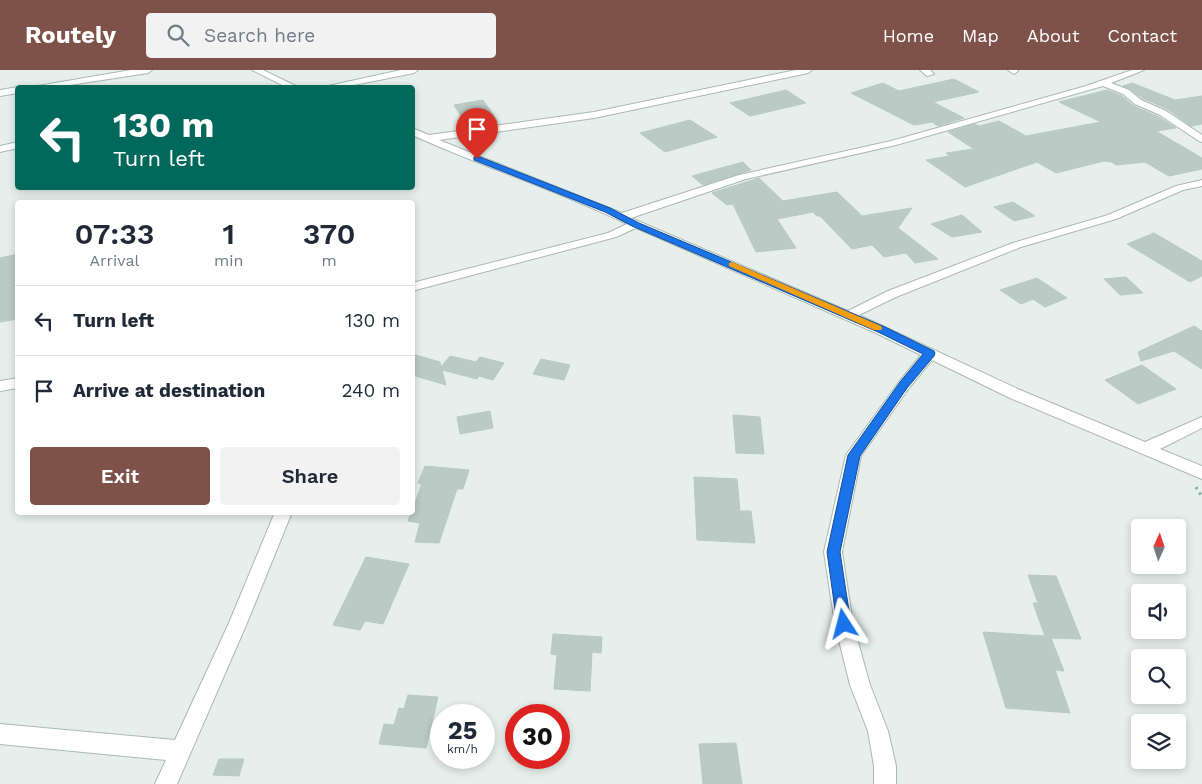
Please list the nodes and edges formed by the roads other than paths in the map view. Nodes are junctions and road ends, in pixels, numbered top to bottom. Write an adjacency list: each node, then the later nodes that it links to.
1 (148, 70): 7 (street)
2 (256, 70): 8 (street)
3 (414, 70): 9 (street)
4 (808, 70): 13 (street)
5 (1140, 70): 6 (street)
6 (1104, 83): 14 (street); 18 (street)
7 (50, 85)
8 (289, 85)
9 (338, 85)
10 (15, 90): 11 (street)
11 (0, 93)
12 (415, 132): 13 (street)
13 (428, 138): 18 (street)
14 (1202, 139)
15 (15, 146): 16 (street)
16 (0, 149)
17 (1202, 183): 21 (street)
18 (622, 217): 19 (street)
19 (636, 224): 20 (street); 21 (street)
20 (415, 285)
21 (849, 315): 22 (street)
22 (930, 353): 26 (street); 32 (street)
23 (15, 384): 24 (street)
24 (0, 386)
25 (1202, 422): 26 (street)
26 (1145, 449): 27 (street)
27 (1202, 473)
28 (283, 515): 30 (street)
29 (0, 734): 30 (street)
30 (180, 752): 31 (street)
31 (166, 784)
32 (885, 784)

